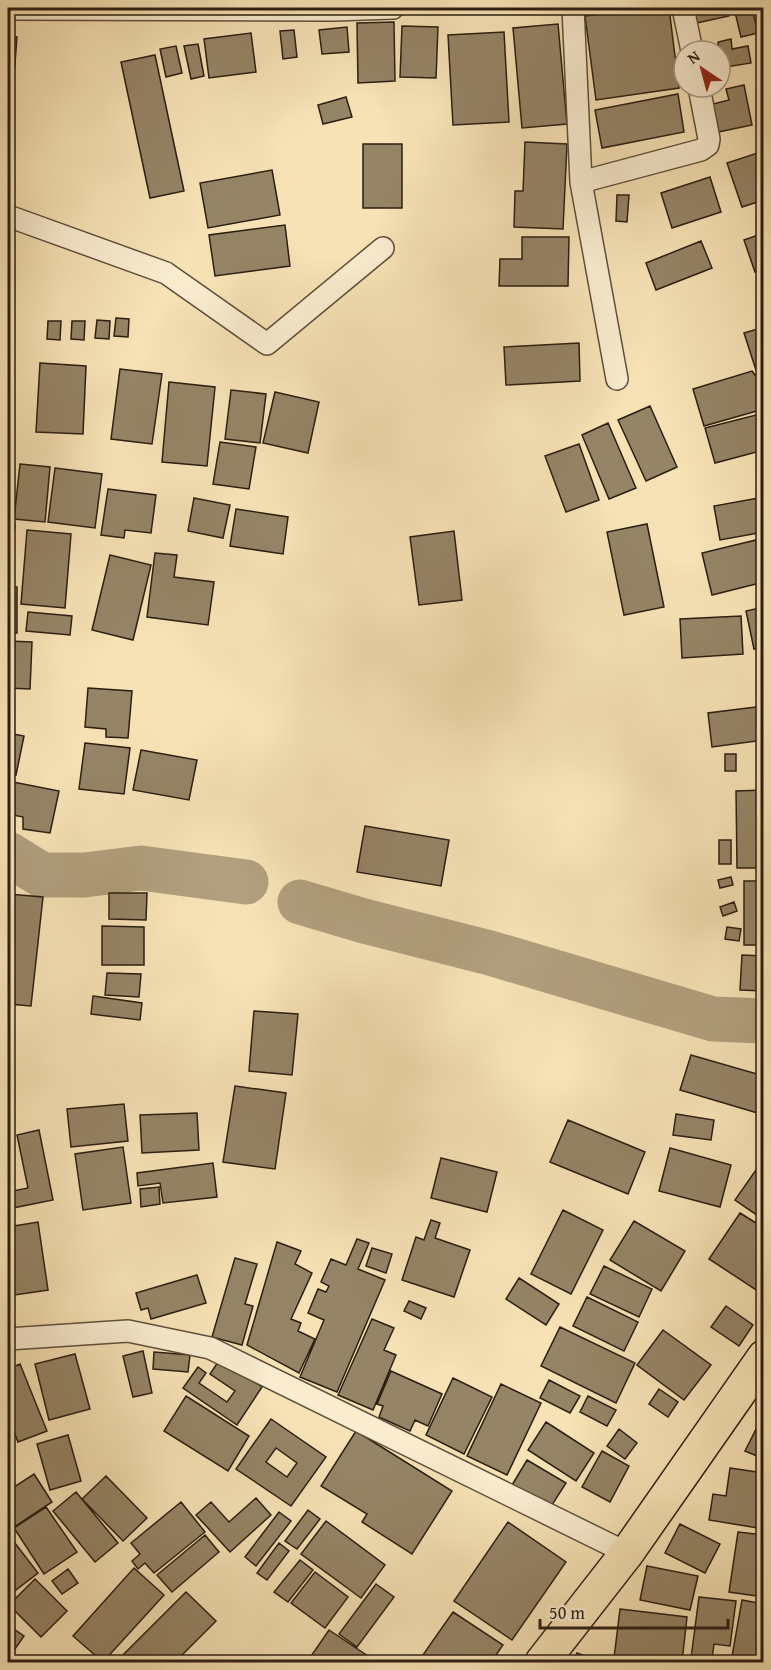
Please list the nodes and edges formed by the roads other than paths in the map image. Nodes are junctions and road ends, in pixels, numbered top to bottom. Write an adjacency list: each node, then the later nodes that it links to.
1 (393, 8): 5 (street)
2 (573, 8): 8 (street)
3 (683, 8): 6 (street)
4 (8, 9): 5 (street)
5 (35, 9)
6 (689, 39)
7 (701, 99): 8 (street)
8 (581, 182): 11 (street)
9 (8, 216): 10 (street)
10 (383, 248)
11 (616, 379)
12 (8, 1339): 14 (street)
13 (764, 1357): 14 (main road)
14 (627, 1553): 15 (main road)
15 (542, 1662)

